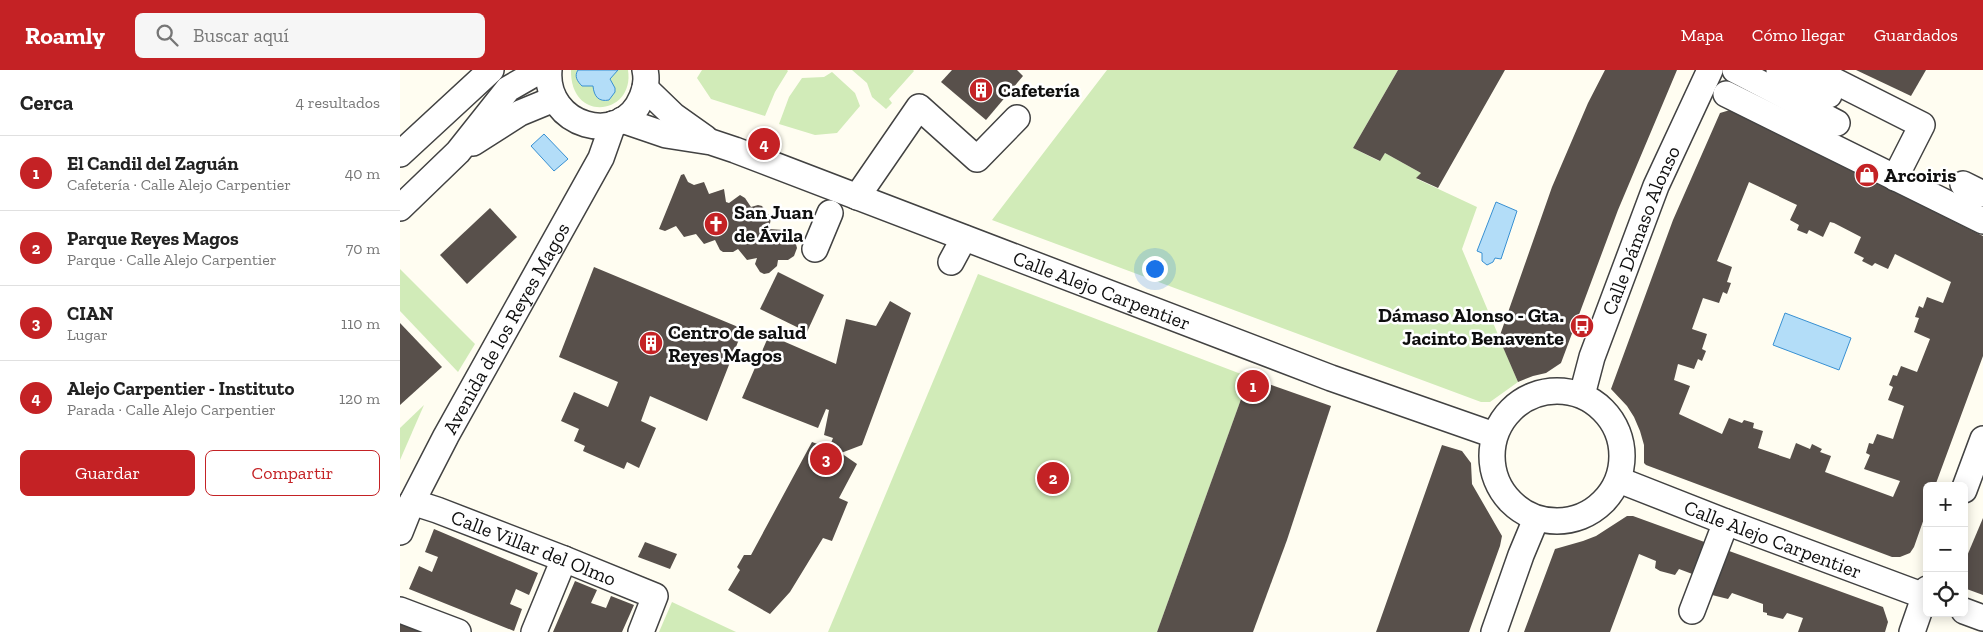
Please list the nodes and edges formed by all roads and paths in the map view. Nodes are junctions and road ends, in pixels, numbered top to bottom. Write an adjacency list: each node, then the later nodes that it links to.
1 (491, 70): 14 (street)
2 (1710, 70): 23 (street, Calle Dámaso Alonso)
3 (1735, 70): 4 (street)
4 (1779, 70)
5 (1813, 70): 15 (street)
6 (647, 75): 11 (street); 12 (street, Calle Alejo Carpentier)
7 (506, 80): 8 (street); 13 (street)
8 (542, 80): 11 (street); 13 (street)
9 (1726, 94): 15 (street)
10 (1017, 118): 16 (street)
11 (618, 122): 12 (street, Calle Alejo Carpentier); 28 (street, Avenida de los Reyes Magos)
12 (711, 142): 16 (street, Calle Alejo Carpentier)
13 (458, 152): 17 (street)
14 (400, 154)
15 (1895, 178): 19 (street)
16 (857, 197): 20 (street, Calle Alejo Carpentier)
17 (400, 208)
18 (830, 213): 21 (street)
19 (1983, 221)
20 (964, 238): 22 (street); 24 (street, Calle Alejo Carpentier)
21 (815, 249)
22 (951, 262)
23 (1582, 395): 24 (street); 26 (street)
24 (1494, 435): 29 (street)
25 (1983, 440): 27 (street)
26 (1618, 480): 29 (street); 30 (street, Calle Alejo Carpentier)
27 (1967, 482)
28 (410, 495): 31 (street, Avenida de los Reyes Magos); 32 (street, Calle Villar del Olmo)
29 (1536, 519): 42 (street)
30 (1726, 522): 33 (street, Calle Alejo Carpentier); 36 (street)
31 (400, 532)
32 (564, 558): 40 (street); 41 (street, Calle Villar del Olmo)
33 (1923, 593)
34 (1923, 602): 43 (street)
35 (400, 610): 39 (street)
36 (1692, 612)
37 (1968, 612): 38 (street)
38 (1983, 618)
39 (458, 632)
40 (534, 632)
41 (641, 632)
42 (1494, 632)
43 (1912, 632)

